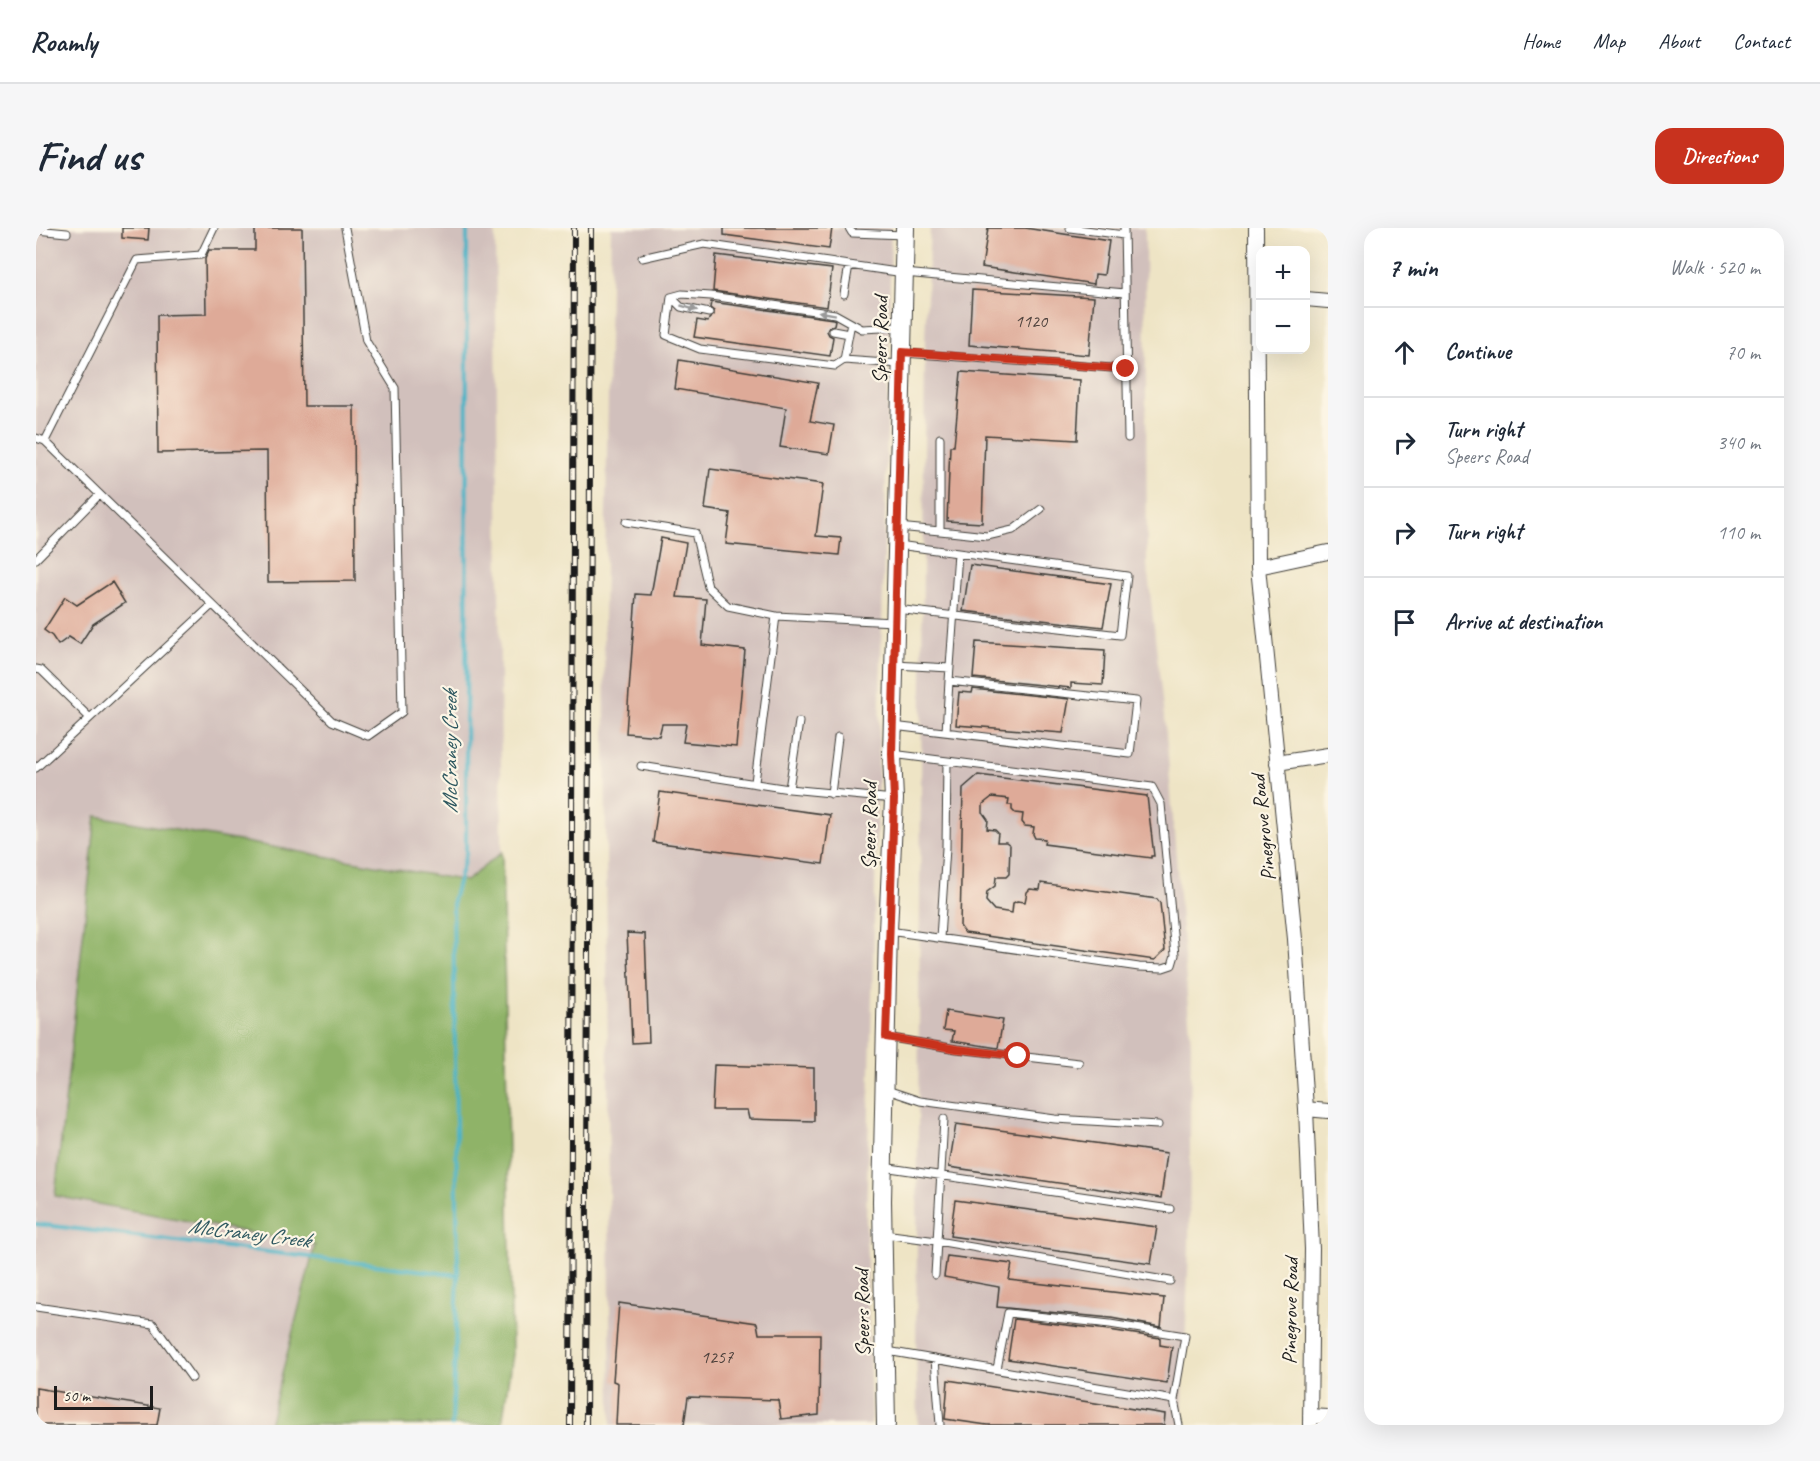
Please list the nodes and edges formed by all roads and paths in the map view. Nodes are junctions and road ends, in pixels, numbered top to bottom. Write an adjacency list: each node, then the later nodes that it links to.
1 (214, 228): 31 (lane)
2 (345, 228): 41 (lane)
3 (849, 228): 7 (lane)
4 (1070, 228): 8 (lane)
5 (1256, 228): 10 (street, Pinegrove Road)
6 (36, 230): 9 (lane)
7 (905, 231): 13 (main road, Speers Road)
8 (1124, 232): 14 (lane)
9 (67, 233)
10 (1257, 246)
11 (642, 258): 12 (lane)
12 (849, 265): 13 (lane); 15 (lane)
13 (904, 273): 14 (lane); 22 (main road, Speers Road)
14 (1125, 293): 27 (lane)
15 (844, 294)
16 (671, 297): 20 (lane, one-way to 20); 21 (lane, one-way to 16); 26 (lane)
17 (1310, 299): 19 (street)
18 (1259, 300): 40 (street, Pinegrove Road)
19 (1328, 301)
20 (710, 313)
21 (851, 323): 22 (lane); 24 (lane)
22 (902, 327): 25 (main road, Speers Road)
23 (833, 331): 24 (lane)
24 (849, 334): 26 (lane)
25 (902, 358): 26 (lane); 27 (lane); 36 (main road, Speers Road)
26 (844, 360)
27 (1126, 369): 30 (lane)
28 (36, 438): 31 (lane)
29 (940, 438): 35 (lane)
30 (1128, 438)
31 (45, 441): 32 (lane)
32 (99, 495): 39 (lane); 41 (lane)
33 (1041, 509): 35 (lane)
34 (626, 522): 44 (lane)
35 (940, 531): 36 (lane)
36 (898, 536): 38 (lane); 42 (main road, Speers Road)
37 (1328, 552): 40 (street)
38 (958, 553): 43 (lane); 43 (lane)
39 (36, 559)
40 (1257, 567): 57 (street, Pinegrove Road)
41 (212, 605): 49 (lane)
42 (896, 615): 43 (lane); 44 (lane); 45 (main road, Speers Road)
43 (953, 615): 46 (lane)
44 (776, 616): 60 (lane)
45 (894, 665): 46 (lane); 51 (main road, Speers Road)
46 (950, 668): 48 (lane)
47 (36, 669): 49 (lane)
48 (949, 681): 52 (lane); 52 (lane)
49 (89, 717): 59 (lane)
50 (799, 722): 61 (lane)
51 (893, 726): 52 (lane); 54 (main road, Speers Road)
52 (946, 732)
53 (838, 737): 62 (lane)
54 (892, 754): 56 (lane); 63 (main road, Speers Road)
55 (1328, 755): 57 (street)
56 (947, 761): 65 (lane); 65 (lane)
57 (1277, 763): 69 (street, Pinegrove Road)
58 (640, 766): 60 (lane)
59 (36, 768)
60 (755, 782): 61 (lane)
61 (789, 789): 62 (lane)
62 (831, 794): 63 (lane)
63 (894, 799): 64 (main road, Speers Road)
64 (888, 931): 65 (lane); 66 (main road, Speers Road)
65 (940, 938)
66 (886, 1037): 67 (lane); 68 (main road, Speers Road)
67 (1079, 1063)
68 (885, 1089): 72 (lane); 73 (main road, Speers Road)
69 (1306, 1110): 70 (street); 87 (street, Pinegrove Road)
70 (1328, 1111)
71 (944, 1119): 74 (lane)
72 (1158, 1125)
73 (883, 1167): 74 (lane); 76 (main road, Speers Road)
74 (941, 1175): 75 (lane); 77 (lane)
75 (1170, 1209)
76 (883, 1234): 77 (lane); 81 (main road, Speers Road)
77 (937, 1241): 78 (lane); 79 (lane)
78 (935, 1275)
79 (1170, 1281)
80 (36, 1307): 84 (lane)
81 (884, 1350): 82 (lane); 88 (main road, Speers Road)
82 (935, 1359): 83 (lane); 89 (lane)
83 (996, 1369): 85 (lane); 85 (lane)
84 (192, 1378)
85 (1174, 1400): 90 (lane)
86 (1328, 1417): 87 (street)
87 (1310, 1421)
88 (886, 1425)
89 (940, 1425)
90 (1179, 1425)

